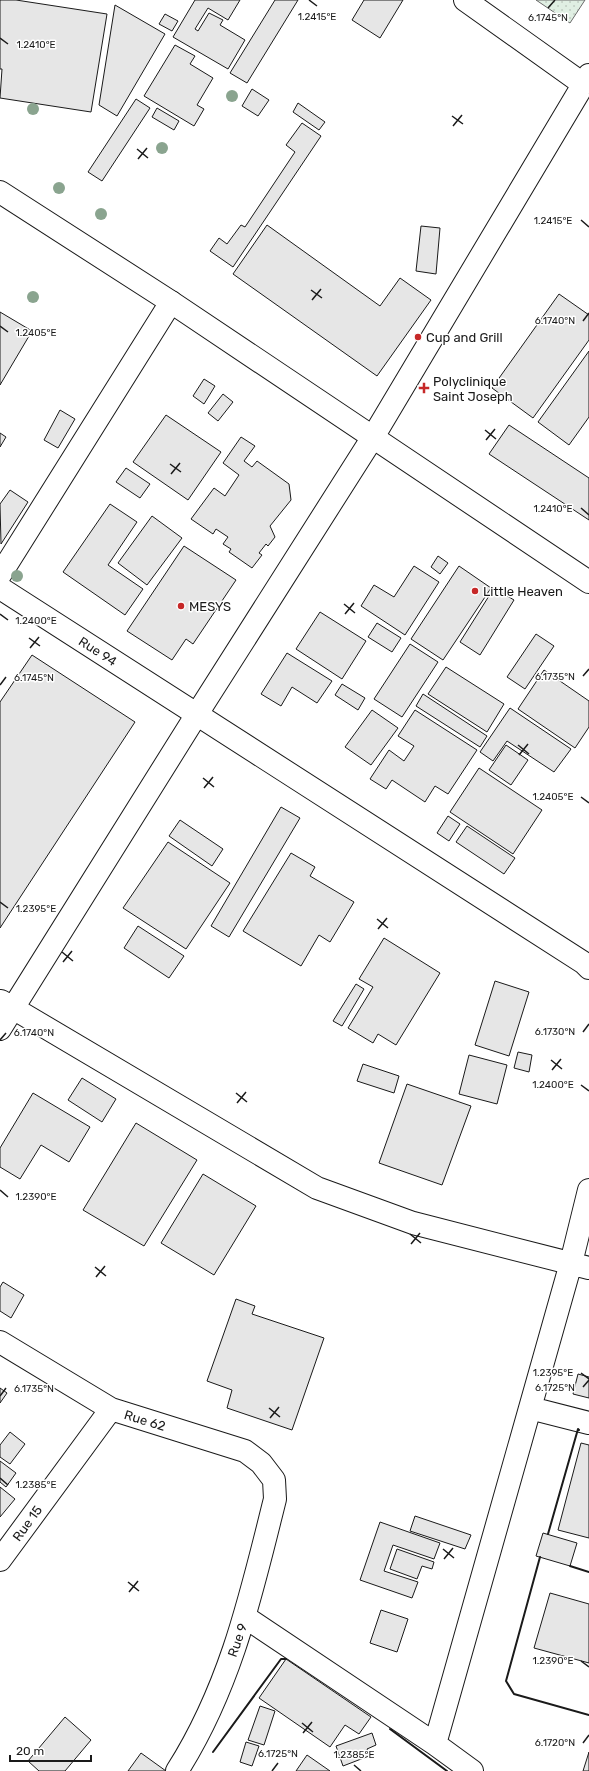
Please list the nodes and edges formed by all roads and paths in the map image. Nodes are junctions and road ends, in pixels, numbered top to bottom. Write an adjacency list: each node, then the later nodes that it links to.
1 (465, 0): 2 (street)
2 (586, 79): 5 (street)
3 (0, 192): 4 (street)
4 (171, 302): 5 (street); 6 (street)
5 (373, 437): 7 (street); 9 (street)
6 (0, 575)
7 (589, 582)
8 (0, 588): 9 (street, Rue 94)
9 (197, 714): 10 (street, Rue 94); 11 (street)
10 (589, 968)
11 (6, 1005): 12 (street); 14 (street)
12 (0, 1029)
13 (589, 1190): 14 (street)
14 (580, 1265): 16 (street)
15 (0, 1342): 17 (street, Rue 62)
16 (530, 1408): 18 (street); 22 (street)
17 (111, 1409): 19 (street, Rue 62); 20 (street, Rue 15)
18 (589, 1423)
19 (275, 1499): 21 (street, Rue 9)
20 (0, 1560)
21 (245, 1617): 22 (street); 23 (street, Rue 9)
22 (435, 1744): 24 (street)
23 (177, 1771)
24 (472, 1771)

